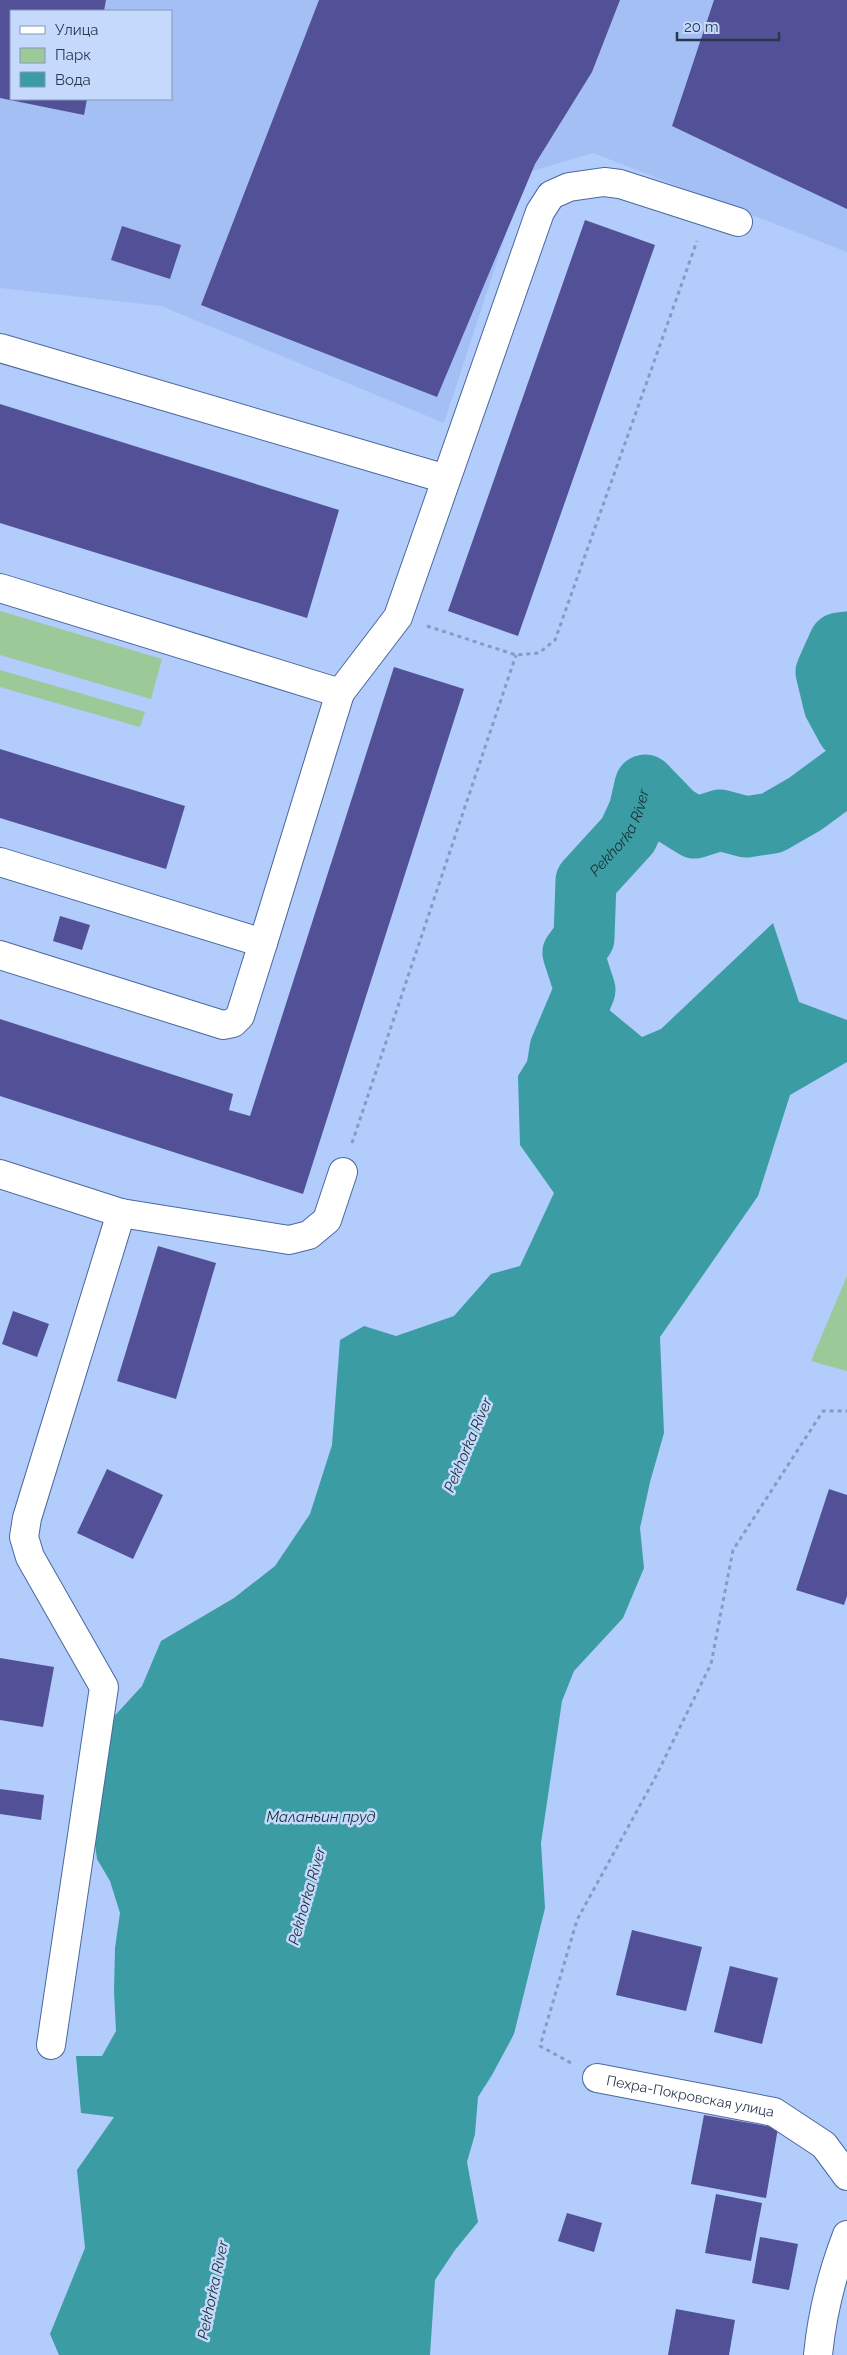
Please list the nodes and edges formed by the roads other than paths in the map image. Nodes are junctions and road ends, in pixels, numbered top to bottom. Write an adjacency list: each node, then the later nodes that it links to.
1 (738, 222): 3 (street)
2 (0, 348): 3 (street)
3 (446, 479): 5 (street)
4 (0, 588): 5 (street)
5 (340, 694): 7 (street)
6 (0, 862): 7 (street)
7 (263, 943): 8 (street)
8 (0, 955)
9 (343, 1172): 11 (street)
10 (0, 1174): 11 (street)
11 (121, 1213): 12 (street)
12 (51, 2045)
13 (597, 2078): 14 (street, Пехра-Покровская улица)
14 (847, 2176)
15 (847, 2236): 16 (street)
16 (818, 2355)

